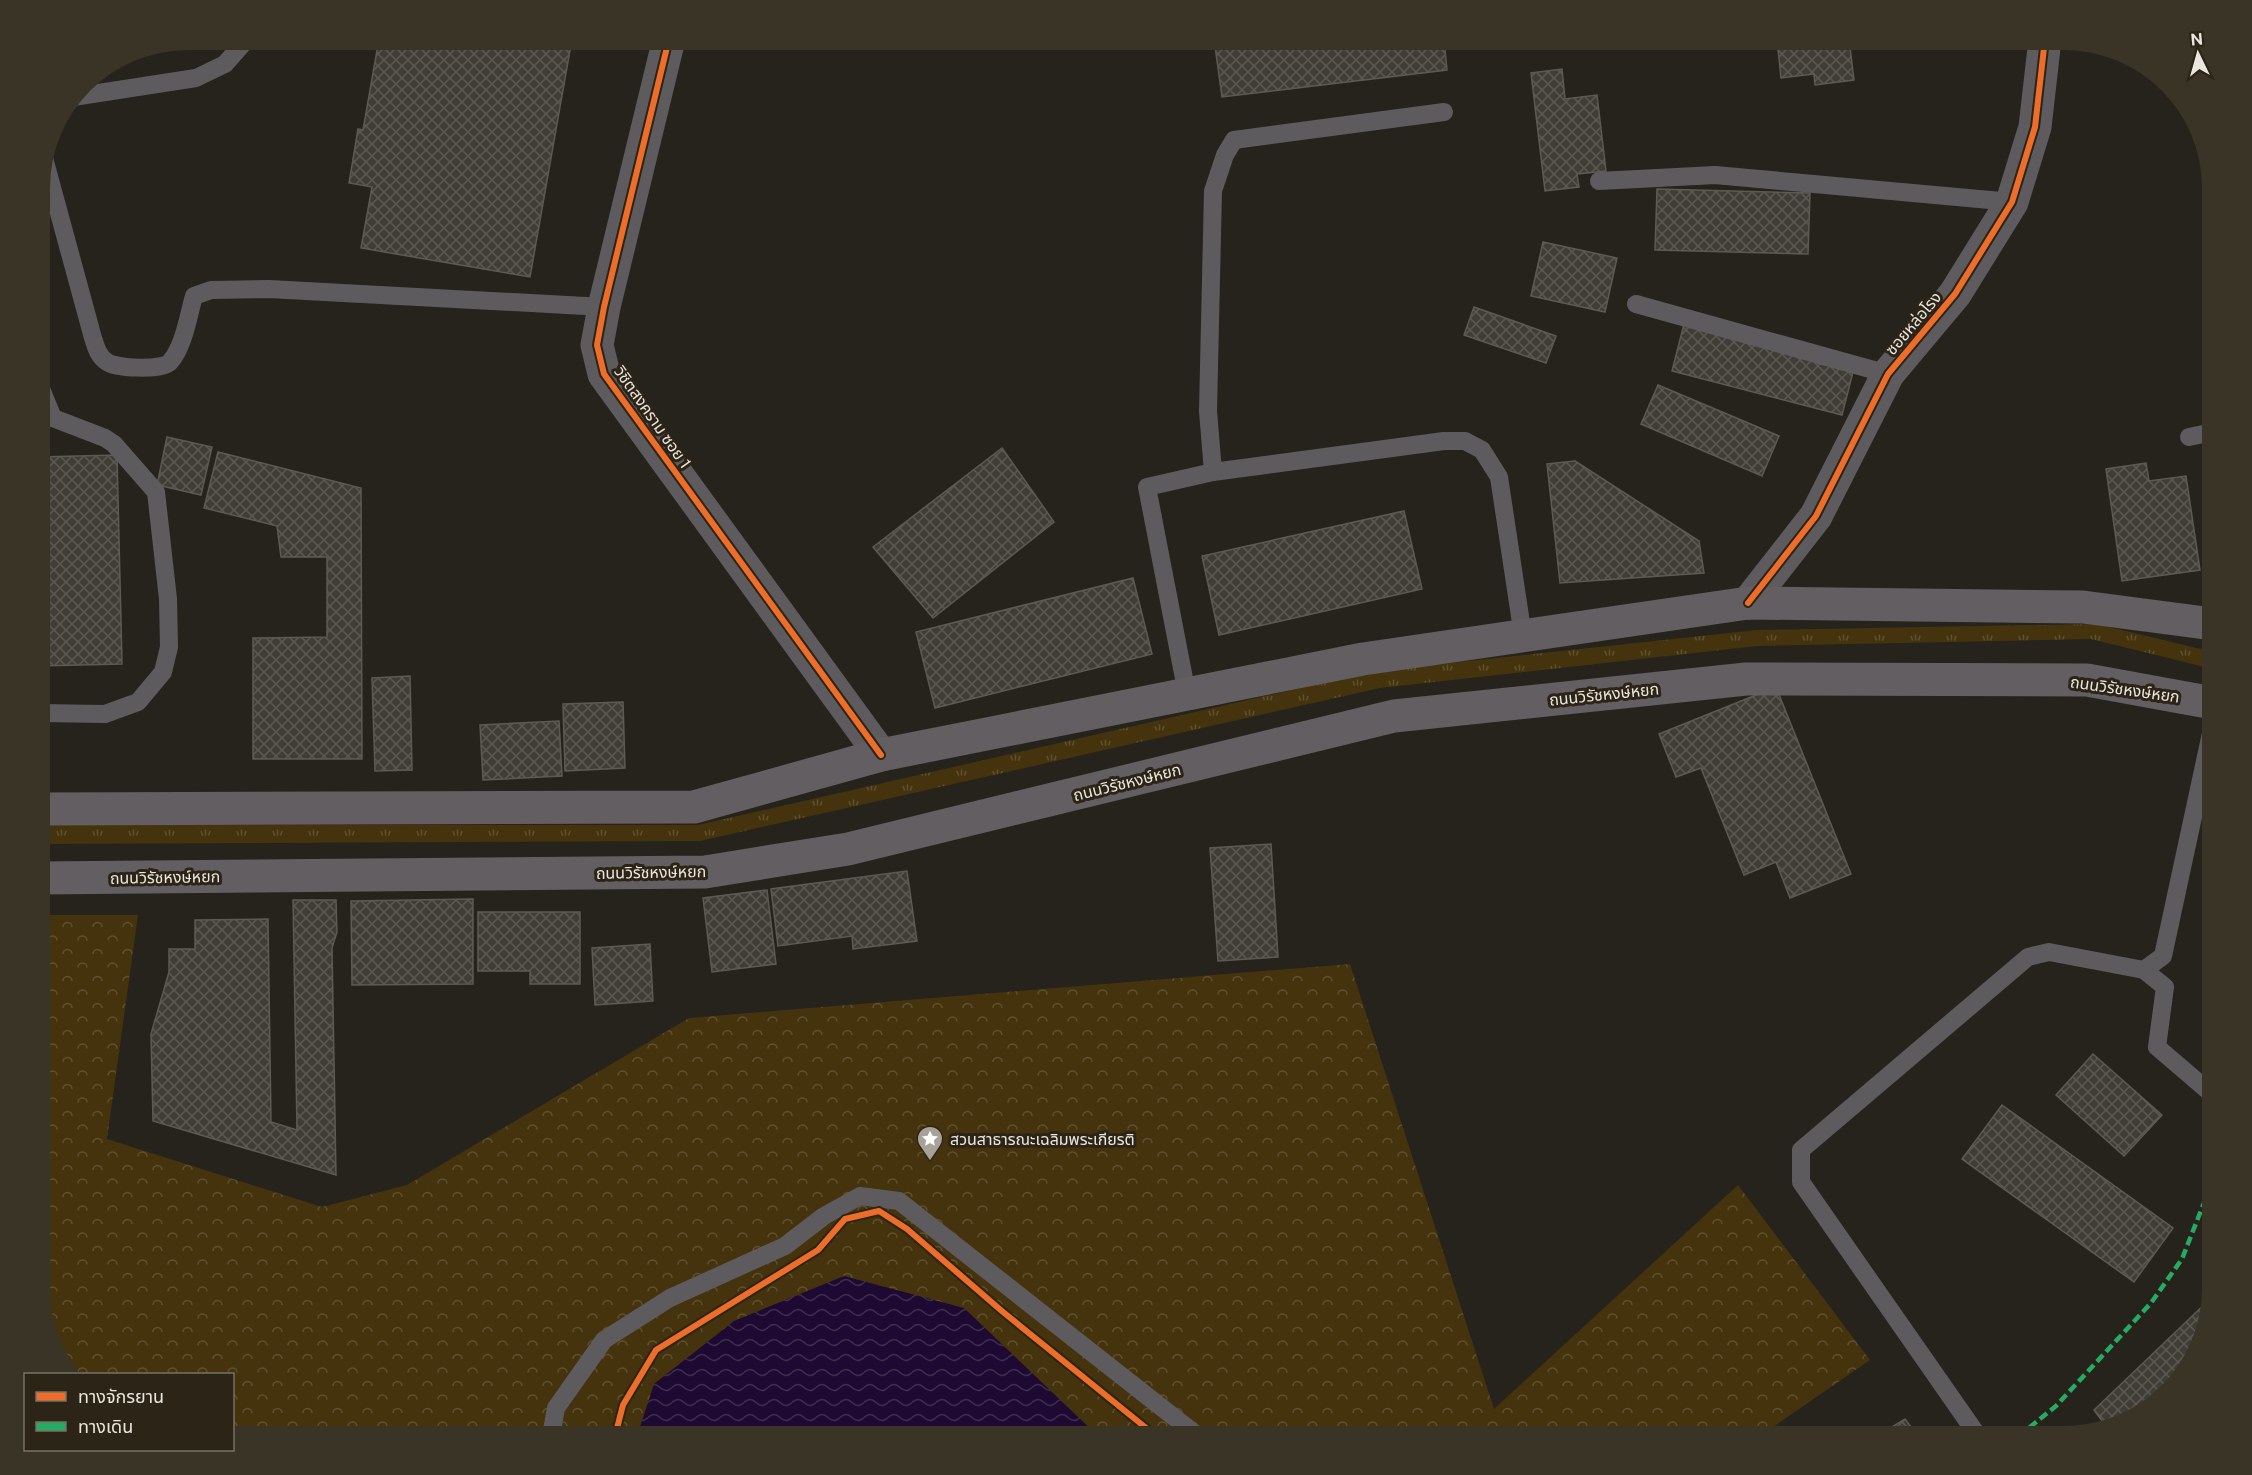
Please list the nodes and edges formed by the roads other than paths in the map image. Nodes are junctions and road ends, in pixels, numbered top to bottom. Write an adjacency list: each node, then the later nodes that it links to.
1 (237, 50): 4 (lane)
2 (666, 50): 10 (street, วิชิตสงคราม ซอย 1)
3 (2044, 50): 8 (street, ซอยหล่อโรง)
4 (85, 95)
5 (1444, 112): 15 (lane)
6 (50, 180): 10 (lane)
7 (1599, 181): 8 (lane)
8 (2012, 202): 11 (street, ซอยหล่อโรง)
9 (1636, 304): 11 (lane)
10 (604, 307): 22 (street, วิชิตสงคราม ซอย 1)
11 (1888, 374): 16 (street, ซอยหล่อโรง)
12 (50, 411): 21 (lane)
13 (2202, 434): 14 (lane)
14 (2188, 437)
15 (1213, 472): 18 (lane); 19 (lane)
16 (1748, 603): 17 (main road); 18 (main road)
17 (2202, 623)
18 (1523, 636): 19 (main road)
19 (1187, 694): 22 (main road)
20 (2202, 701): 25 (main road, ถนนวิรัชหงษ์หยก)
21 (50, 713)
22 (881, 755): 24 (main road)
23 (2202, 775): 26 (lane)
24 (50, 809)
25 (50, 878)
26 (2144, 970): 27 (lane); 30 (lane)
27 (2202, 1086)
28 (553, 1426): 29 (lane)
29 (1185, 1426)
30 (1971, 1426)

